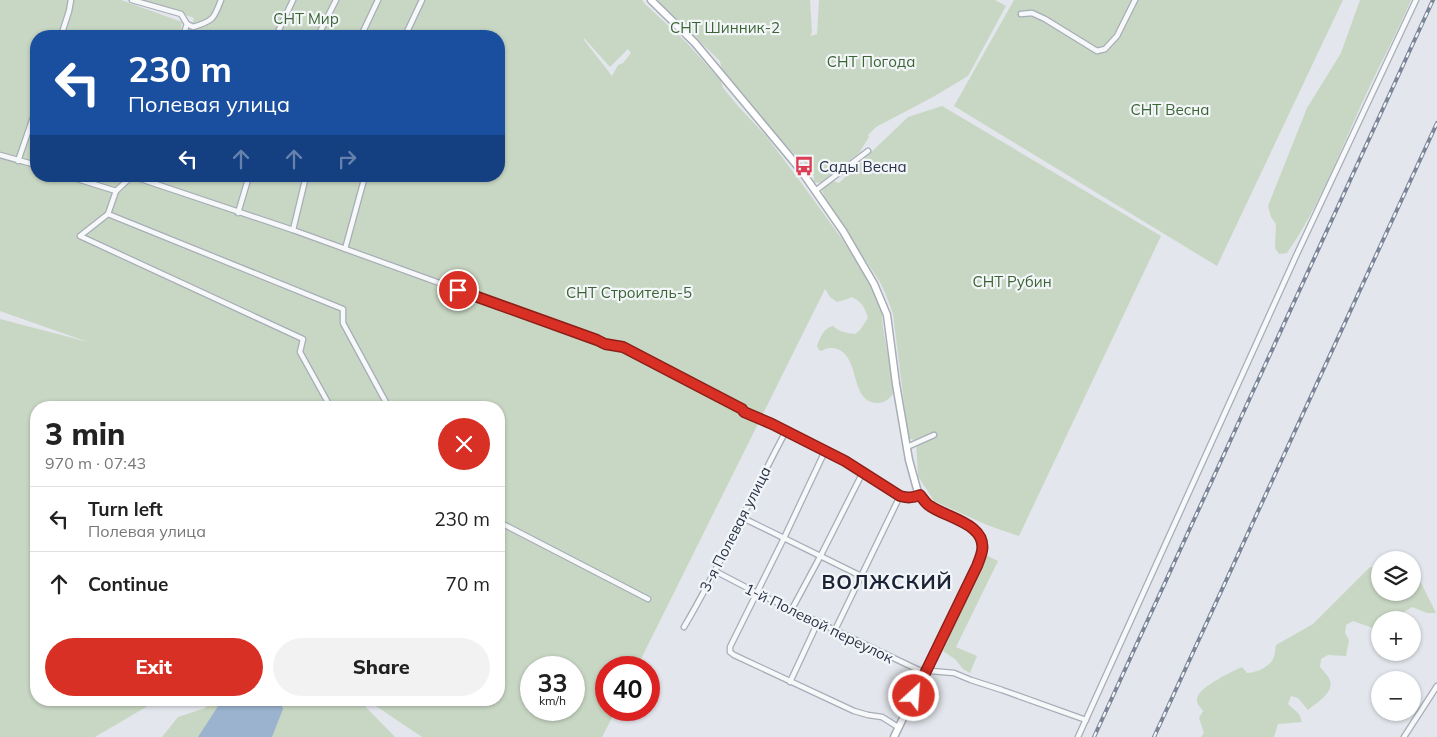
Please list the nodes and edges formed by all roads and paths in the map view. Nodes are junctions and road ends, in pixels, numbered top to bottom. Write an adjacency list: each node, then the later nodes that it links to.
1 (71, 0): 13 (street)
2 (132, 0): 12 (street)
3 (221, 0): 12 (street)
4 (293, 0): 15 (street)
5 (336, 0): 16 (street)
6 (378, 0): 17 (street)
7 (422, 0): 18 (street)
8 (651, 0): 31 (street)
9 (1136, 0): 11 (street)
10 (1416, 0): 60 (street)
11 (1021, 14)
12 (187, 24): 14 (street)
13 (63, 30)
14 (184, 30)
15 (279, 30)
16 (321, 30)
17 (364, 30)
18 (408, 30)
19 (30, 126): 22 (street)
20 (868, 151): 31 (street)
21 (0, 154): 22 (street)
22 (18, 161): 23 (street)
23 (30, 164)
24 (87, 182): 30 (street)
25 (126, 182): 30 (street)
26 (149, 182): 32 (street)
27 (247, 182): 32 (street)
28 (304, 182): 34 (street)
29 (363, 182): 35 (street)
30 (116, 191): 33 (street)
31 (815, 191): 40 (street)
32 (238, 213): 34 (street)
33 (108, 214): 36 (street); 37 (street)
34 (292, 230): 35 (street)
35 (345, 249): 38 (street)
36 (327, 401)
37 (385, 401)
38 (786, 431): 41 (street); 45 (street, 3-я Полевая улица)
39 (934, 435): 40 (street)
40 (907, 447): 43 (street)
41 (824, 451): 42 (street); 47 (street)
42 (862, 472): 44 (street); 48 (street)
43 (920, 495): 44 (street); 57 (street)
44 (900, 496): 50 (street)
45 (741, 517): 47 (street); 49 (street, 3-я Полевая улица)
46 (505, 525): 52 (street)
47 (784, 538): 48 (street); 51 (street)
48 (821, 555): 50 (street); 53 (street)
49 (715, 571): 51 (street, 1-й Полевой переулок); 55 (street, 3-я Полевая улица)
50 (861, 576): 56 (street)
51 (757, 593): 53 (street, 1-й Полевой переулок); 58 (street)
52 (648, 599)
53 (792, 609): 54 (street, 1-й Полевой переулок)
54 (818, 622): 56 (street, 1-й Полевой переулок); 58 (street)
55 (684, 627)
56 (835, 630): 57 (street, 1-й Полевой переулок)
57 (926, 671): 60 (street, 1-й Полевой переулок); 61 (street)
58 (790, 682): 61 (street)
59 (1437, 686): 64 (street)
60 (1086, 720): 63 (street)
61 (898, 727): 62 (street)
62 (894, 737)
63 (1078, 737)
64 (1404, 737)

